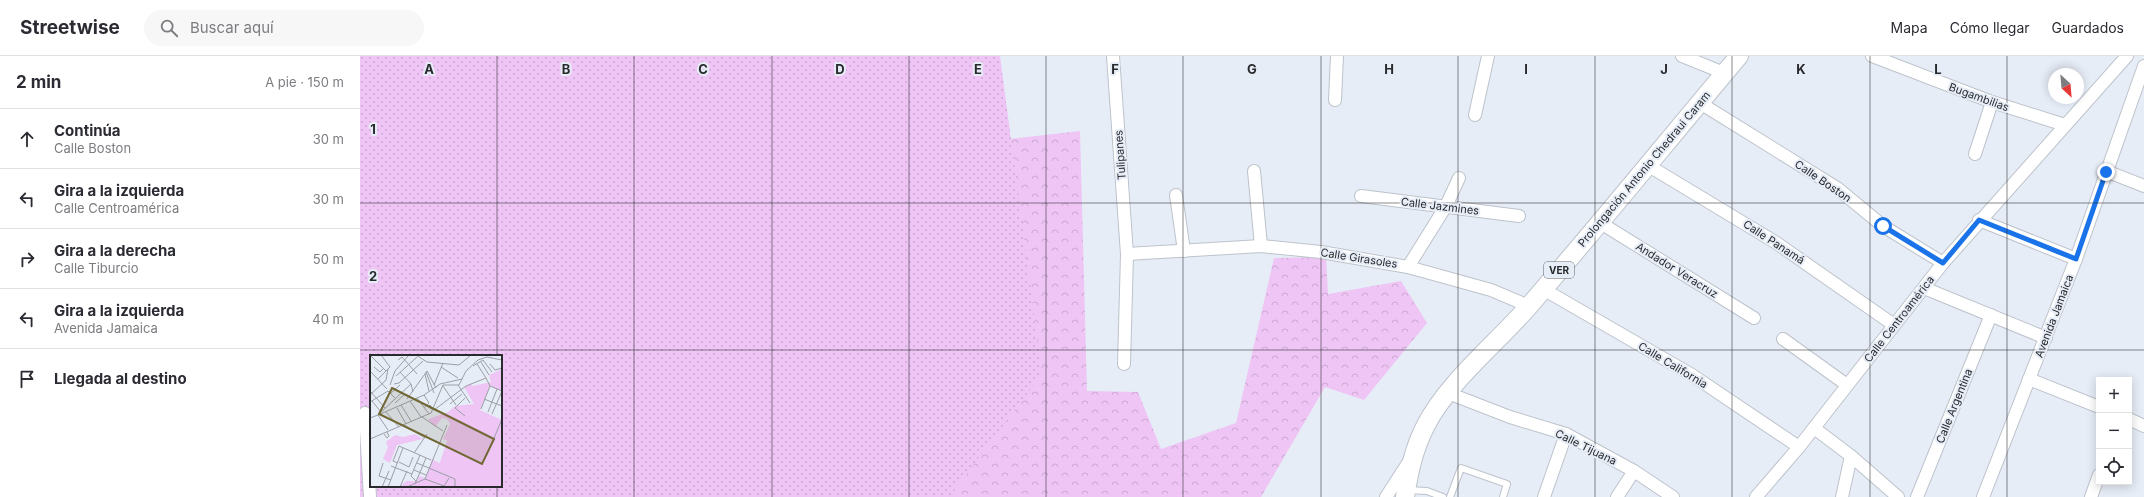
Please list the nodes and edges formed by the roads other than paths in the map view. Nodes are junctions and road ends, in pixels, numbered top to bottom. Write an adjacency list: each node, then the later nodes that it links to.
1 (1113, 56): 30 (street, Tulipanes)
2 (1337, 56): 11 (street)
3 (1488, 56): 14 (street)
4 (1682, 56): 9 (street)
5 (1738, 56): 9 (main road, Prolongación Antonio Chedraui Caram / VER)
6 (1872, 56): 12 (street, Bugambilias)
7 (2127, 56): 15 (street, Calle Centroamérica)
8 (2144, 66): 10 (street, Avenida Jamaica)
9 (1724, 73): 13 (main road, Prolongación Antonio Chedraui Caram / VER)
10 (2139, 97): 19 (street, Avenida Jamaica)
11 (1335, 100)
12 (1992, 102): 15 (street, Bugambilias); 16 (street)
13 (1700, 103): 17 (main road, Prolongación Antonio Chedraui Caram / VER); 32 (street, Calle Boston)
14 (1475, 115)
15 (2065, 125): 26 (street, Calle Centroamérica)
16 (1975, 154)
17 (1649, 166): 27 (main road, Prolongación Antonio Chedraui Caram / VER); 39 (street, Calle Panamá)
18 (1254, 171): 28 (street)
19 (2106, 172): 21 (street); 31 (street, Avenida Jamaica)
20 (1459, 178): 24 (street)
21 (2144, 186)
22 (1176, 195): 29 (street)
23 (1361, 196): 24 (street, Calle Jazmines)
24 (1446, 206): 25 (street, Calle Jazmines); 33 (street)
25 (1519, 216)
26 (1979, 220): 31 (street); 32 (street, Calle Centroamérica)
27 (1599, 222): 35 (main road, Prolongación Antonio Chedraui Caram / VER); 38 (street, Andador Veracruz)
28 (1260, 246): 29 (street, Calle Girasoles); 33 (street, Calle Girasoles)
29 (1184, 251): 30 (street, Calle Girasoles)
30 (1127, 254): 42 (street, Tulipanes)
31 (2076, 259): 40 (street, Avenida Jamaica)
32 (1943, 263): 34 (street, Calle Centroamérica)
33 (1408, 266): 36 (street, Calle Girasoles)
34 (1924, 288): 37 (street); 39 (street, Calle Centroamérica)
35 (1543, 289): 36 (main road, Prolongación Antonio Chedraui Caram / VER); 52 (street, Calle California)
36 (1529, 306): 45 (main road, Prolongación Antonio Chedraui Caram / VER)
37 (1991, 315): 40 (street); 69 (street, Calle Argentina)
38 (1754, 318)
39 (1894, 325): 44 (street, Calle Centroamérica)
40 (2046, 338): 43 (street, Avenida Jamaica)
41 (1783, 339): 44 (street)
42 (1124, 364)
43 (2030, 379): 46 (street); 70 (street, Avenida Jamaica)
44 (1847, 385): 50 (street, Calle Centroamérica)
45 (1448, 393): 51 (street, Calle Tijuana); 54 (main road, Prolongación Antonio Chedraui Caram / VER)
46 (2096, 406)
47 (365, 412): 58 (street)
48 (2132, 420): 49 (street)
49 (2144, 426)
50 (1814, 428): 52 (street, Calle Centroamérica); 53 (street)
51 (1566, 434): 55 (street, Calle Tijuana); 63 (street)
52 (1799, 447): 66 (street, Calle Centroamérica)
53 (1851, 456): 67 (street); 68 (street)
54 (1412, 457): 57 (main road, Prolongación Antonio Chedraui Caram / VER); 59 (street)
55 (1634, 471): 64 (street); 65 (street, Calle Tijuana)
56 (2096, 483): 71 (street)
57 (1404, 495): 60 (lane)
58 (370, 497)
59 (1386, 497)
60 (1443, 497)
61 (1450, 497): 62 (lane)
62 (1503, 497)
63 (1544, 497)
64 (1617, 497)
65 (1673, 497)
66 (1756, 497)
67 (1842, 497)
68 (1898, 497)
69 (1917, 497)
70 (1983, 497)
71 (2091, 497)

